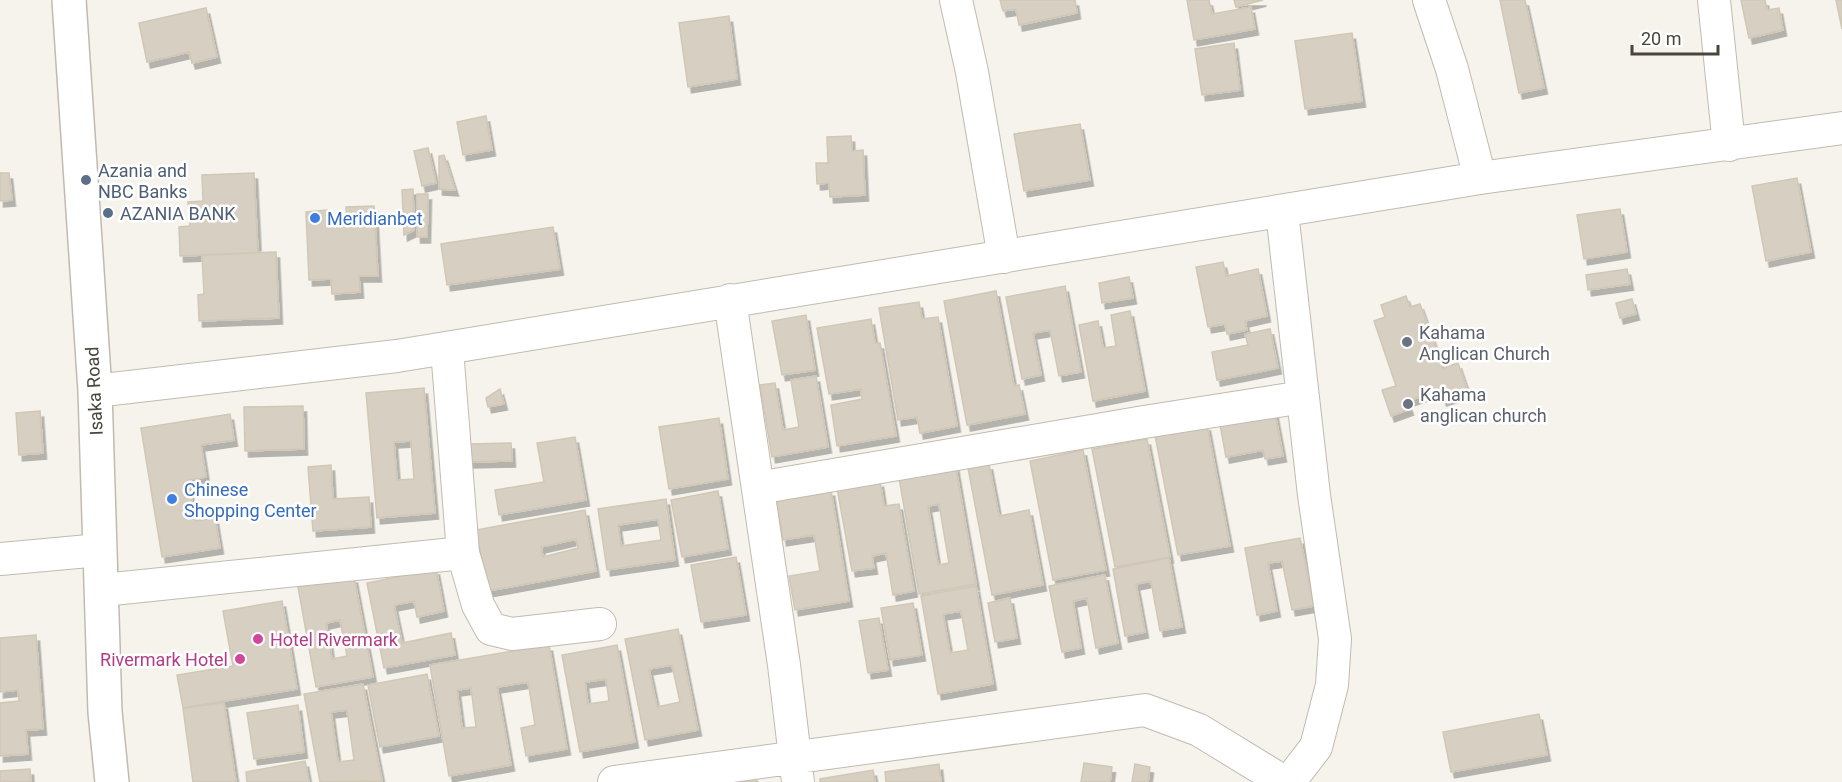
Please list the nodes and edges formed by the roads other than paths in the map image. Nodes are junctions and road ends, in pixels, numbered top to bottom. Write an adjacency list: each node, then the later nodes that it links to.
1 (69, 0): 12 (street, Isaka Road)
2 (956, 0): 9 (street)
3 (1429, 0): 7 (street)
4 (1714, 0): 6 (street)
5 (1842, 128): 6 (street)
6 (1729, 145): 7 (street)
7 (1480, 178): 8 (street)
8 (1282, 212): 9 (street); 13 (street)
9 (1004, 256): 10 (street)
10 (730, 300): 11 (street); 14 (street)
11 (447, 349): 12 (street); 16 (street)
12 (95, 391): 15 (street, Isaka Road)
13 (1303, 397): 14 (street); 24 (street)
14 (758, 488): 20 (street)
15 (100, 550): 17 (street); 18 (street, Isaka Road)
16 (463, 553): 18 (street); 19 (street)
17 (0, 559)
18 (103, 591): 21 (street, Isaka Road)
19 (600, 624)
20 (796, 769): 22 (street); 23 (street)
21 (112, 782)
22 (614, 782)
23 (1284, 782)
24 (1289, 782)

